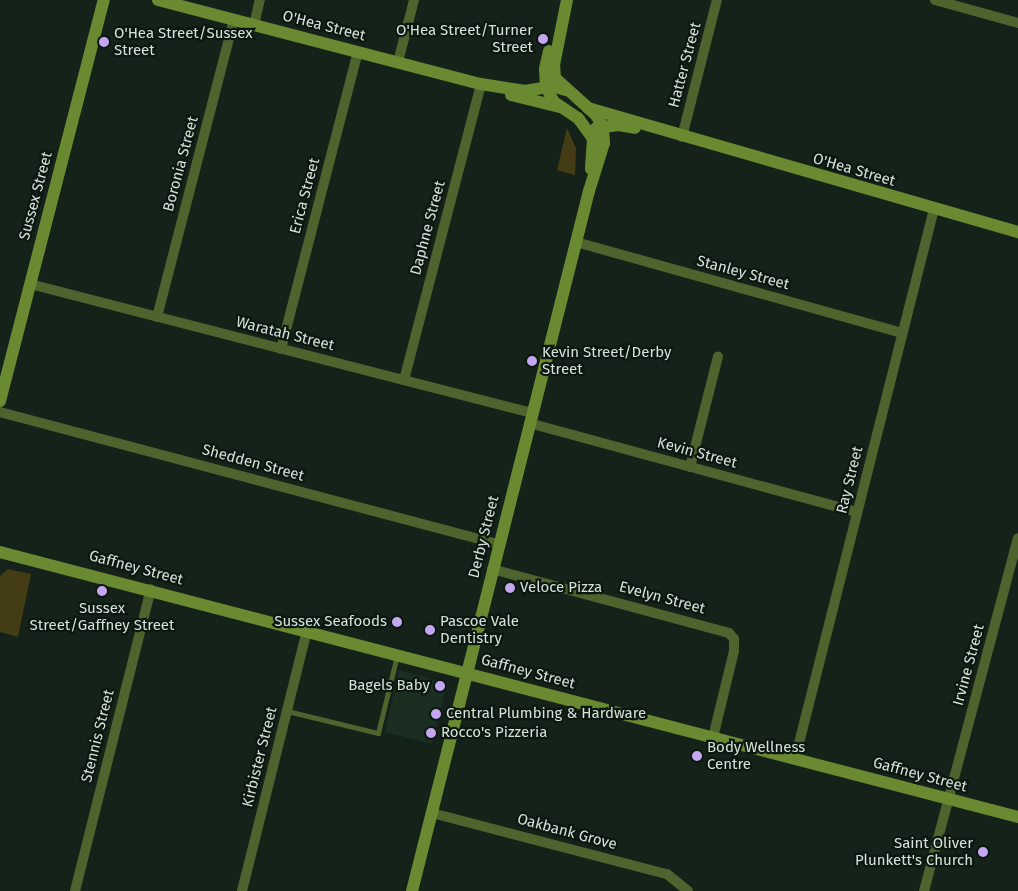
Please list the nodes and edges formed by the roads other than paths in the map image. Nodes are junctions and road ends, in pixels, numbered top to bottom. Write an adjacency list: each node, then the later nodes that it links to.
1 (104, 0): 26 (street, Sussex Street)
2 (158, 0): 8 (street, O'Hea Street)
3 (260, 0): 11 (street)
4 (414, 0): 13 (street)
5 (567, 0): 10 (street)
6 (717, 0): 21 (street, Hatter Street)
7 (936, 0): 9 (street)
8 (234, 20): 11 (street, O'Hea Street); 27 (street, Boronia Street)
9 (1018, 23)
10 (561, 24): 15 (street); 16 (street)
11 (254, 25): 12 (street, O'Hea Street)
12 (358, 52): 13 (street, O'Hea Street); 29 (street, Erica Street)
13 (398, 62): 14 (street, O'Hea Street)
14 (481, 84): 15 (street, O'Hea Street); 18 (street, O'Hea Street); 31 (street, Daphne Street)
15 (546, 87): 16 (street, O'Hea Street); 18 (street)
16 (566, 90): 17 (street)
17 (586, 107): 20 (street); 21 (street, O'Hea Street)
18 (560, 108): 19 (street)
19 (578, 118): 20 (street, O'Hea Street); 22 (street, Derby Street)
20 (603, 127): 21 (street, O'Hea Street); 22 (street, Derby Street)
21 (682, 137): 23 (street, O'Hea Street)
22 (589, 191): 25 (street, Derby Street)
23 (934, 209): 24 (street, O'Hea Street); 28 (street, Ray Street)
24 (1018, 232)
25 (576, 242): 28 (street, Stanley Street); 34 (street, Derby Street)
26 (30, 284): 27 (street, Waratah Street); 32 (street, Sussex Street)
27 (157, 317): 29 (street, Waratah Street)
28 (902, 333): 36 (street, Ray Street)
29 (281, 348): 31 (street, Waratah Street)
30 (718, 356): 35 (street)
31 (404, 380): 34 (street, Waratah Street)
32 (0, 401)
33 (0, 412): 38 (street, Shedden Street)
34 (531, 418): 35 (street, Kevin Street); 38 (street, Derby Street)
35 (690, 467): 36 (street, Kevin Street)
36 (857, 512): 47 (street, Ray Street)
37 (1018, 538): 48 (street, Irvine Street)
38 (498, 544): 40 (street, Derby Street)
39 (0, 552): 41 (street, Gaffney Street)
40 (492, 569): 44 (street, Derby Street); 46 (street, Evelyn Street)
41 (151, 589): 42 (street, Gaffney Street); 51 (street, Stennis Street)
42 (307, 631): 43 (street, Gaffney Street); 45 (street, Kirbister Street)
43 (398, 655): 44 (street, Gaffney Street); 45 (lane)
44 (466, 672): 46 (street, Gaffney Street); 49 (street, Derby Street)
45 (287, 711): 52 (street, Kirbister Street)
46 (712, 737): 47 (street, Gaffney Street)
47 (795, 759): 48 (street, Gaffney Street)
48 (948, 799): 50 (street, Gaffney Street); 55 (street, Irvine Street)
49 (432, 813): 53 (street, Derby Street); 54 (street, Oakbank Grove)
50 (1018, 818)
51 (75, 891)
52 (242, 891)
53 (412, 891)
54 (688, 891)
55 (924, 891)

